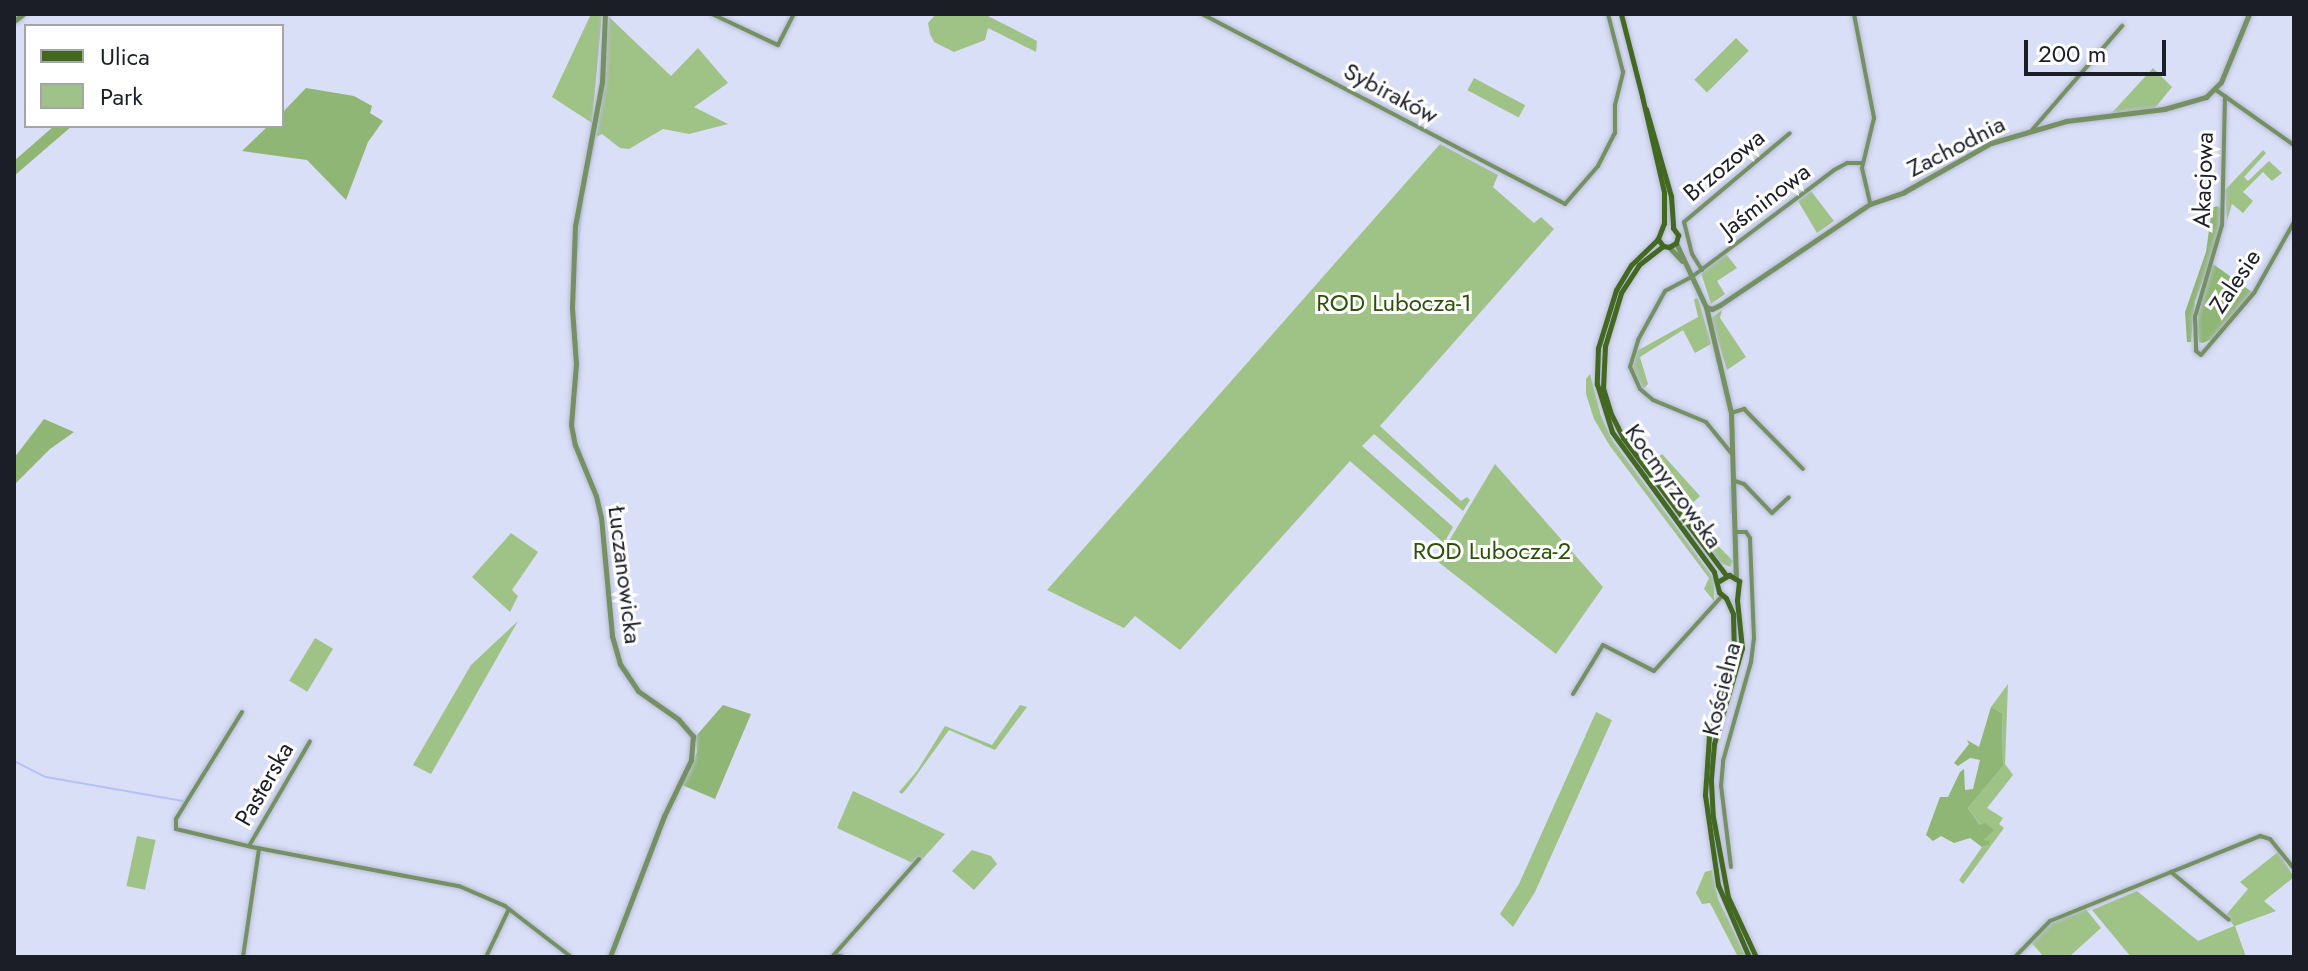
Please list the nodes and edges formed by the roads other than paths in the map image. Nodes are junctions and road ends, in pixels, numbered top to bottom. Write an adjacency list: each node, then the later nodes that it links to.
1 (23, 14): 10 (street)
2 (605, 14): 58 (street, Łuczanowicka)
3 (712, 14): 4 (street)
4 (794, 14)
5 (1202, 14): 13 (street, Sybiraków)
6 (1607, 14): 13 (street)
7 (1621, 14): 12 (main road)
8 (1854, 14): 20 (street)
9 (2249, 14): 14 (street)
10 (14, 21)
11 (2122, 26): 17 (street)
12 (1636, 74): 13 (street); 15 (main road)
13 (1623, 77)
14 (2216, 90): 16 (street); 17 (street, Zachodnia)
15 (1642, 96): 23 (main road); 24 (main road)
16 (2225, 96): 19 (street); 32 (street, Akacjowa)
17 (2032, 130): 21 (street, Zachodnia)
18 (1790, 133): 29 (street, Brzozowa)
19 (2294, 145)
20 (1863, 163): 21 (street); 29 (street, Jaśminowa)
21 (1870, 204): 31 (street, Zachodnia)
22 (2294, 222): 32 (street, Zalesie)
23 (1663, 228): 24 (main road); 25 (main road)
24 (1673, 228): 26 (main road)
25 (1658, 239): 27 (main road); 40 (main road, Kocmyrzowska)
26 (1676, 243): 27 (main road); 28 (street)
27 (1666, 246): 28 (street); 39 (main road, Kocmyrzowska)
28 (1686, 265): 30 (street)
29 (1702, 270): 30 (street, Jaśminowa)
30 (1693, 276): 31 (street); 34 (street, Jaśminowa)
31 (1706, 307): 33 (street)
32 (2201, 355)
33 (1731, 413): 34 (street); 35 (street)
34 (1734, 454): 36 (street)
35 (1803, 469)
36 (1735, 481): 37 (street); 38 (street)
37 (1789, 497)
38 (1736, 532): 39 (street); 49 (street, Kościelna)
39 (1730, 576): 40 (main road); 41 (main road)
40 (1719, 581): 42 (main road)
41 (1737, 595): 42 (main road); 61 (main road)
42 (1724, 597): 43 (street); 60 (main road)
43 (1573, 694)
44 (242, 712): 46 (street)
45 (310, 741): 46 (street, Pasterska)
46 (248, 846): 47 (street)
47 (259, 848): 52 (street); 56 (street)
48 (919, 859): 55 (street)
49 (1731, 867)
50 (2294, 869): 51 (street)
51 (2171, 872): 53 (street); 62 (street)
52 (509, 909): 54 (street); 57 (street)
53 (2229, 920)
54 (570, 956)
55 (833, 956): 59 (street)
56 (243, 957)
57 (486, 957)
58 (610, 957)
59 (844, 957)
60 (1749, 957)
61 (1756, 957)
62 (2015, 957)

